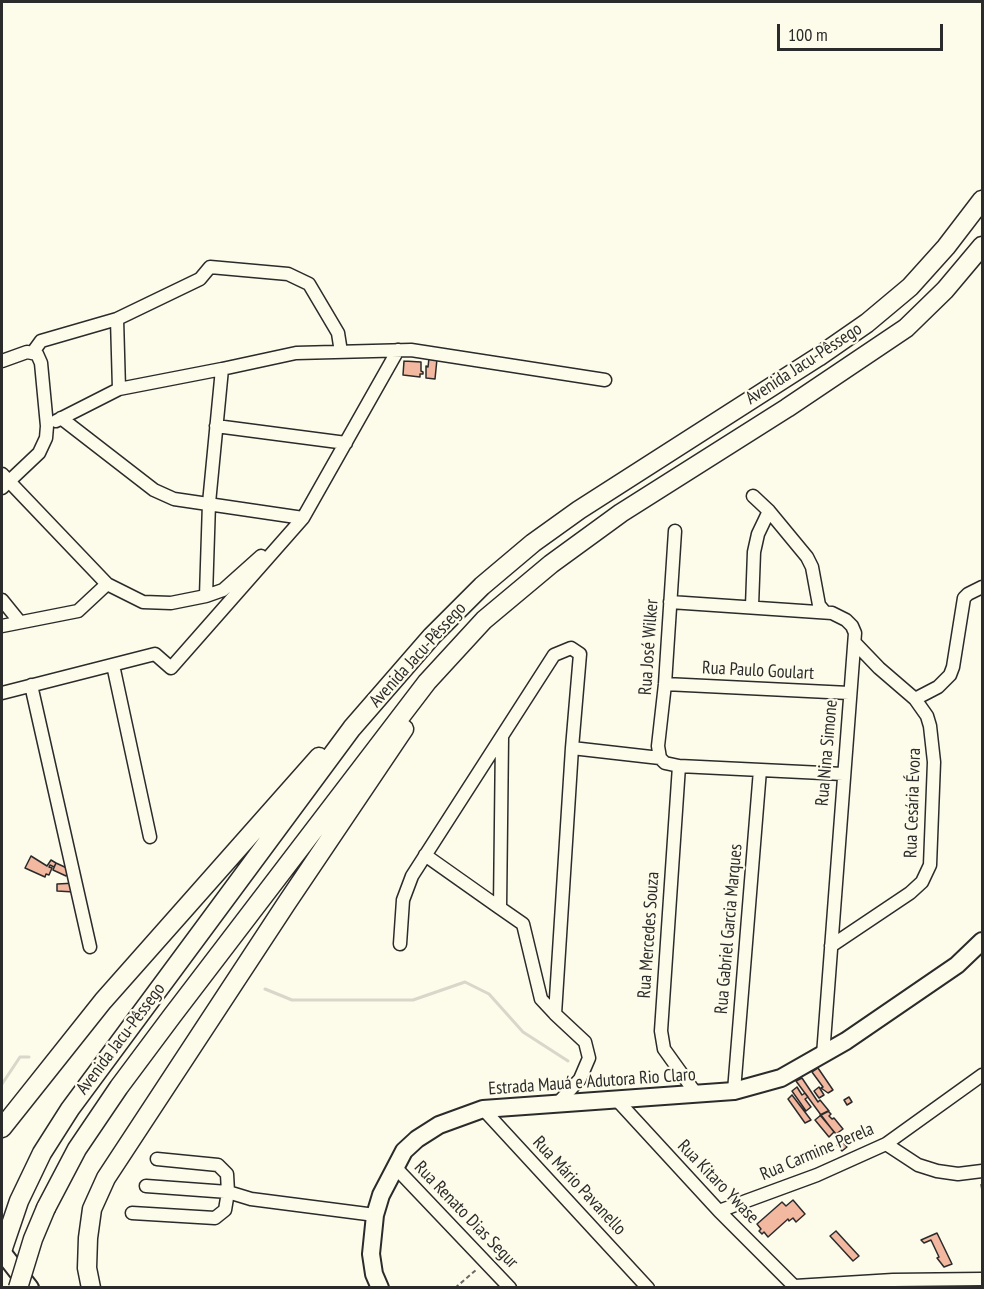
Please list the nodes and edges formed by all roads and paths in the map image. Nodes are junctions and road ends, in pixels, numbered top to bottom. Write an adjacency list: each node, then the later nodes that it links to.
1 (982, 200): 38 (highway, Avenida Jacu-Pêssego)
2 (982, 246): 32 (highway, Avenida Jacu-Pêssego)
3 (117, 319): 5 (street); 6 (street); 10 (street)
4 (398, 350): 6 (street); 9 (street); 14 (street)
5 (33, 352): 7 (street); 12 (street)
6 (341, 352): 8 (street)
7 (2, 361)
8 (222, 369): 10 (street); 13 (street)
9 (605, 380)
10 (119, 389): 11 (street)
11 (62, 418): 12 (street); 17 (street)
12 (47, 426): 15 (street)
13 (216, 426): 14 (street); 17 (street)
14 (346, 443): 19 (street)
15 (4, 481): 21 (street)
16 (753, 496): 18 (street)
17 (209, 503): 19 (street); 23 (street)
18 (769, 511): 26 (street); 27 (street)
19 (303, 518): 23 (street); 31 (street)
20 (675, 531): 25 (street, Rua José Wilker)
21 (107, 584): 23 (street); 28 (street)
22 (982, 587): 37 (street)
23 (206, 596)
24 (2, 600): 28 (street)
25 (670, 602): 26 (street); 33 (street, Rua José Wilker)
26 (752, 606): 27 (street)
27 (824, 611): 30 (street)
28 (19, 621): 29 (street)
29 (2, 626)
30 (855, 643): 36 (street, Rua Nina Simone); 37 (street, Rua Cesária Évora)
31 (113, 665): 34 (street); 45 (street)
32 (427, 682): 73 (highway, Avenida Jacu-Pêssego, bridge); 75 (highway)
33 (665, 684): 36 (street, Rua Paulo Goulart); 41 (street, Rua José Wilker)
34 (31, 685): 35 (street); 51 (street)
35 (2, 693)
36 (849, 693): 44 (street, Rua Nina Simone)
37 (915, 699): 50 (street, Rua Cesária Évora)
38 (352, 728): 60 (highway); 70 (highway, Avenida Jacu-Pêssego)
39 (502, 736): 40 (street); 46 (street); 47 (street)
40 (572, 748): 41 (street); 52 (street)
41 (662, 760): 42 (street)
42 (679, 766): 43 (street); 56 (street, Rua Mercedes Souza)
43 (760, 770): 44 (street); 55 (street, Rua Gabriel Garcia Marques)
44 (843, 774): 50 (street, Rua Nina Simone)
45 (150, 837)
46 (425, 855): 47 (street); 49 (street)
47 (500, 908): 52 (street)
48 (982, 941): 53 (main road, Estrada Mauá e Adutora Rio Claro)
49 (400, 944)
50 (831, 946): 53 (street, Rua Nina Simone)
51 (90, 947)
52 (555, 1014): 58 (street)
53 (823, 1055): 55 (main road, Estrada Mauá e Adutora Rio Claro)
54 (982, 1075): 61 (street, Rua Carmine Perela)
55 (734, 1091): 56 (main road, Estrada Mauá e Adutora Rio Claro)
56 (697, 1095): 57 (main road, Estrada Mauá e Adutora Rio Claro)
57 (616, 1099): 58 (main road, Estrada Mauá e Adutora Rio Claro); 67 (street, Rua Kitaro Ywase)
58 (558, 1103): 59 (main road, Estrada Mauá e Adutora Rio Claro)
59 (483, 1109): 63 (main road, Estrada Mauá e Adutora Rio Claro); 79 (street, Rua Mário Pavanello)
60 (2, 1128)
61 (886, 1144): 64 (street); 67 (street, Rua Carmine Perela)
62 (157, 1159): 66 (street)
63 (395, 1167): 69 (main road, Estrada Mauá e Adutora Rio Claro); 71 (street, Rua Renato Dias Segur)
64 (982, 1171)
65 (146, 1186): 66 (street)
66 (228, 1192): 68 (street); 69 (street)
67 (719, 1211): 80 (street, Rua Kitaro Ywase)
68 (132, 1213)
69 (375, 1215): 76 (main road, Estrada Mauá e Adutora Rio Claro)
70 (2, 1252): 74 (main road)
71 (486, 1261): 77 (path); 78 (street, Rua Renato Dias Segur)
72 (982, 1279): 80 (street)
73 (18, 1287)
74 (30, 1287)
75 (91, 1287)
76 (380, 1287)
77 (455, 1287)
78 (510, 1287)
79 (648, 1287)
80 (796, 1287)

